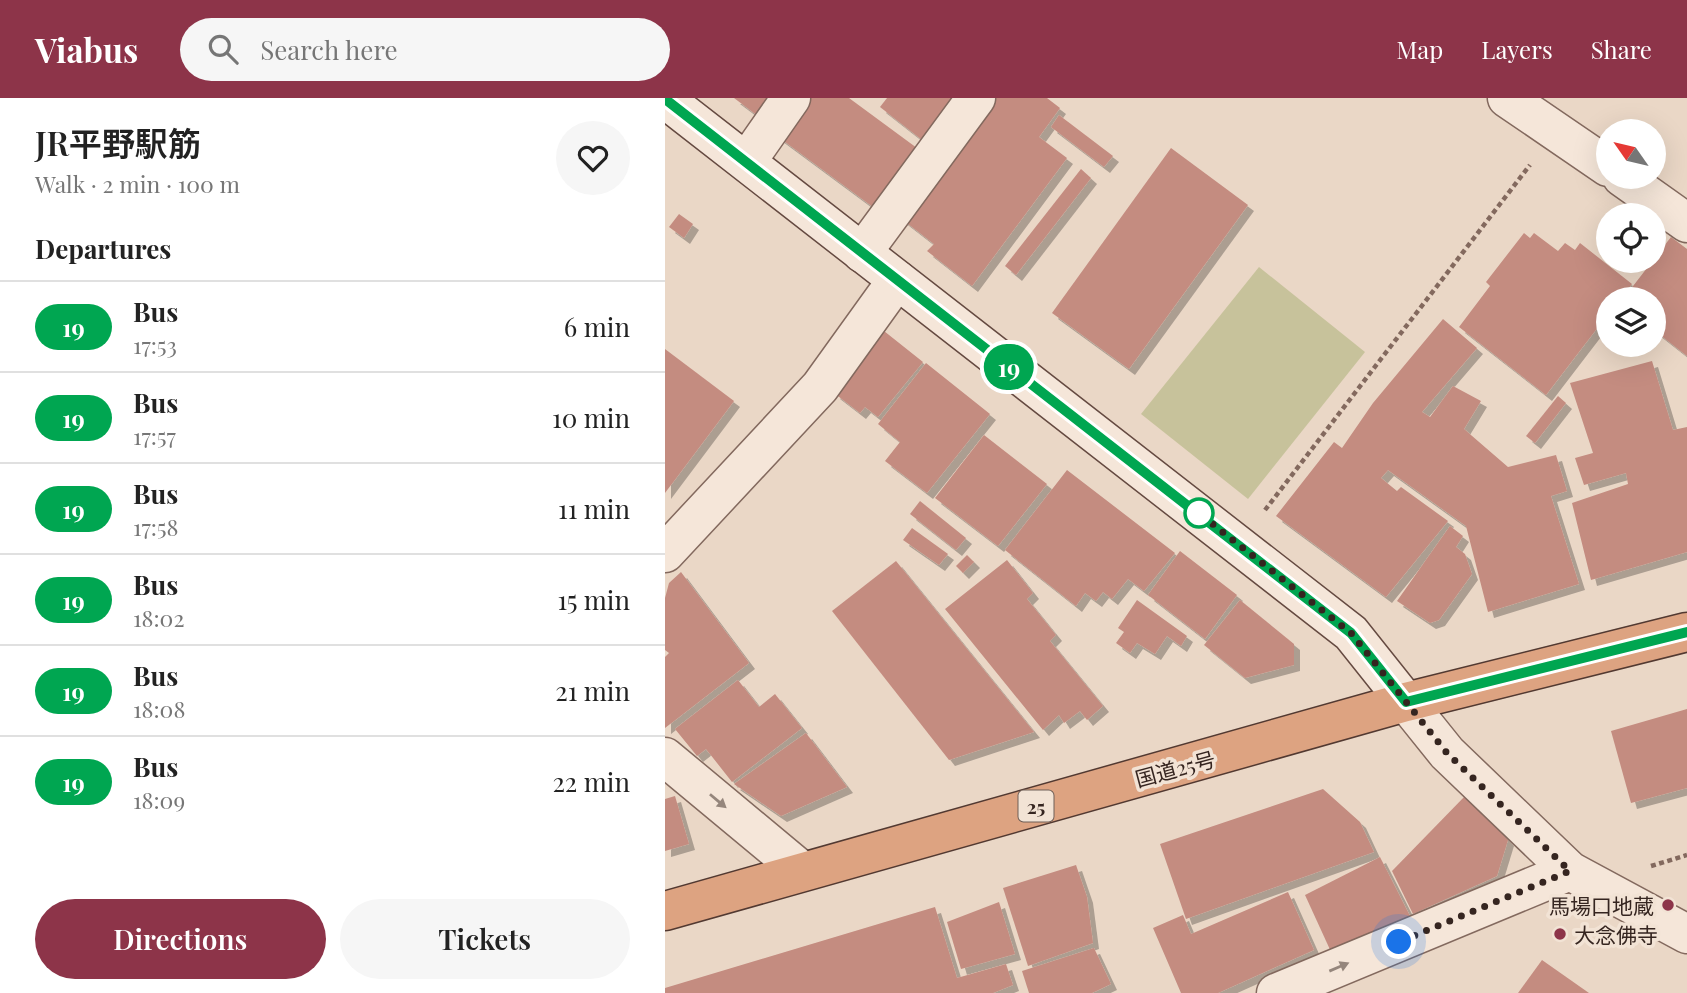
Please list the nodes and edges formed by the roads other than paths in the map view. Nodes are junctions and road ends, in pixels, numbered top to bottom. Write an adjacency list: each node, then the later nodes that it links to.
1 (791, 98): 6 (street)
2 (976, 98): 9 (street)
3 (1507, 98): 5 (street)
4 (665, 99): 6 (street)
5 (1596, 159)
6 (747, 161): 9 (street)
7 (1639, 189): 8 (street)
8 (1687, 223)
9 (862, 253): 10 (street)
10 (897, 280): 11 (street); 13 (street)
11 (665, 553)
12 (1687, 632): 13 (highway, 国道25号 / 25)
13 (1406, 702): 15 (highway, 国道25号 / 25); 16 (street)
14 (665, 757): 15 (street, one-way to 15)
15 (802, 871): 17 (highway, 国道25号 / 25)
16 (1570, 871): 18 (street); 19 (street, one-way to 16)
17 (665, 911)
18 (1687, 934)
19 (1276, 993)

